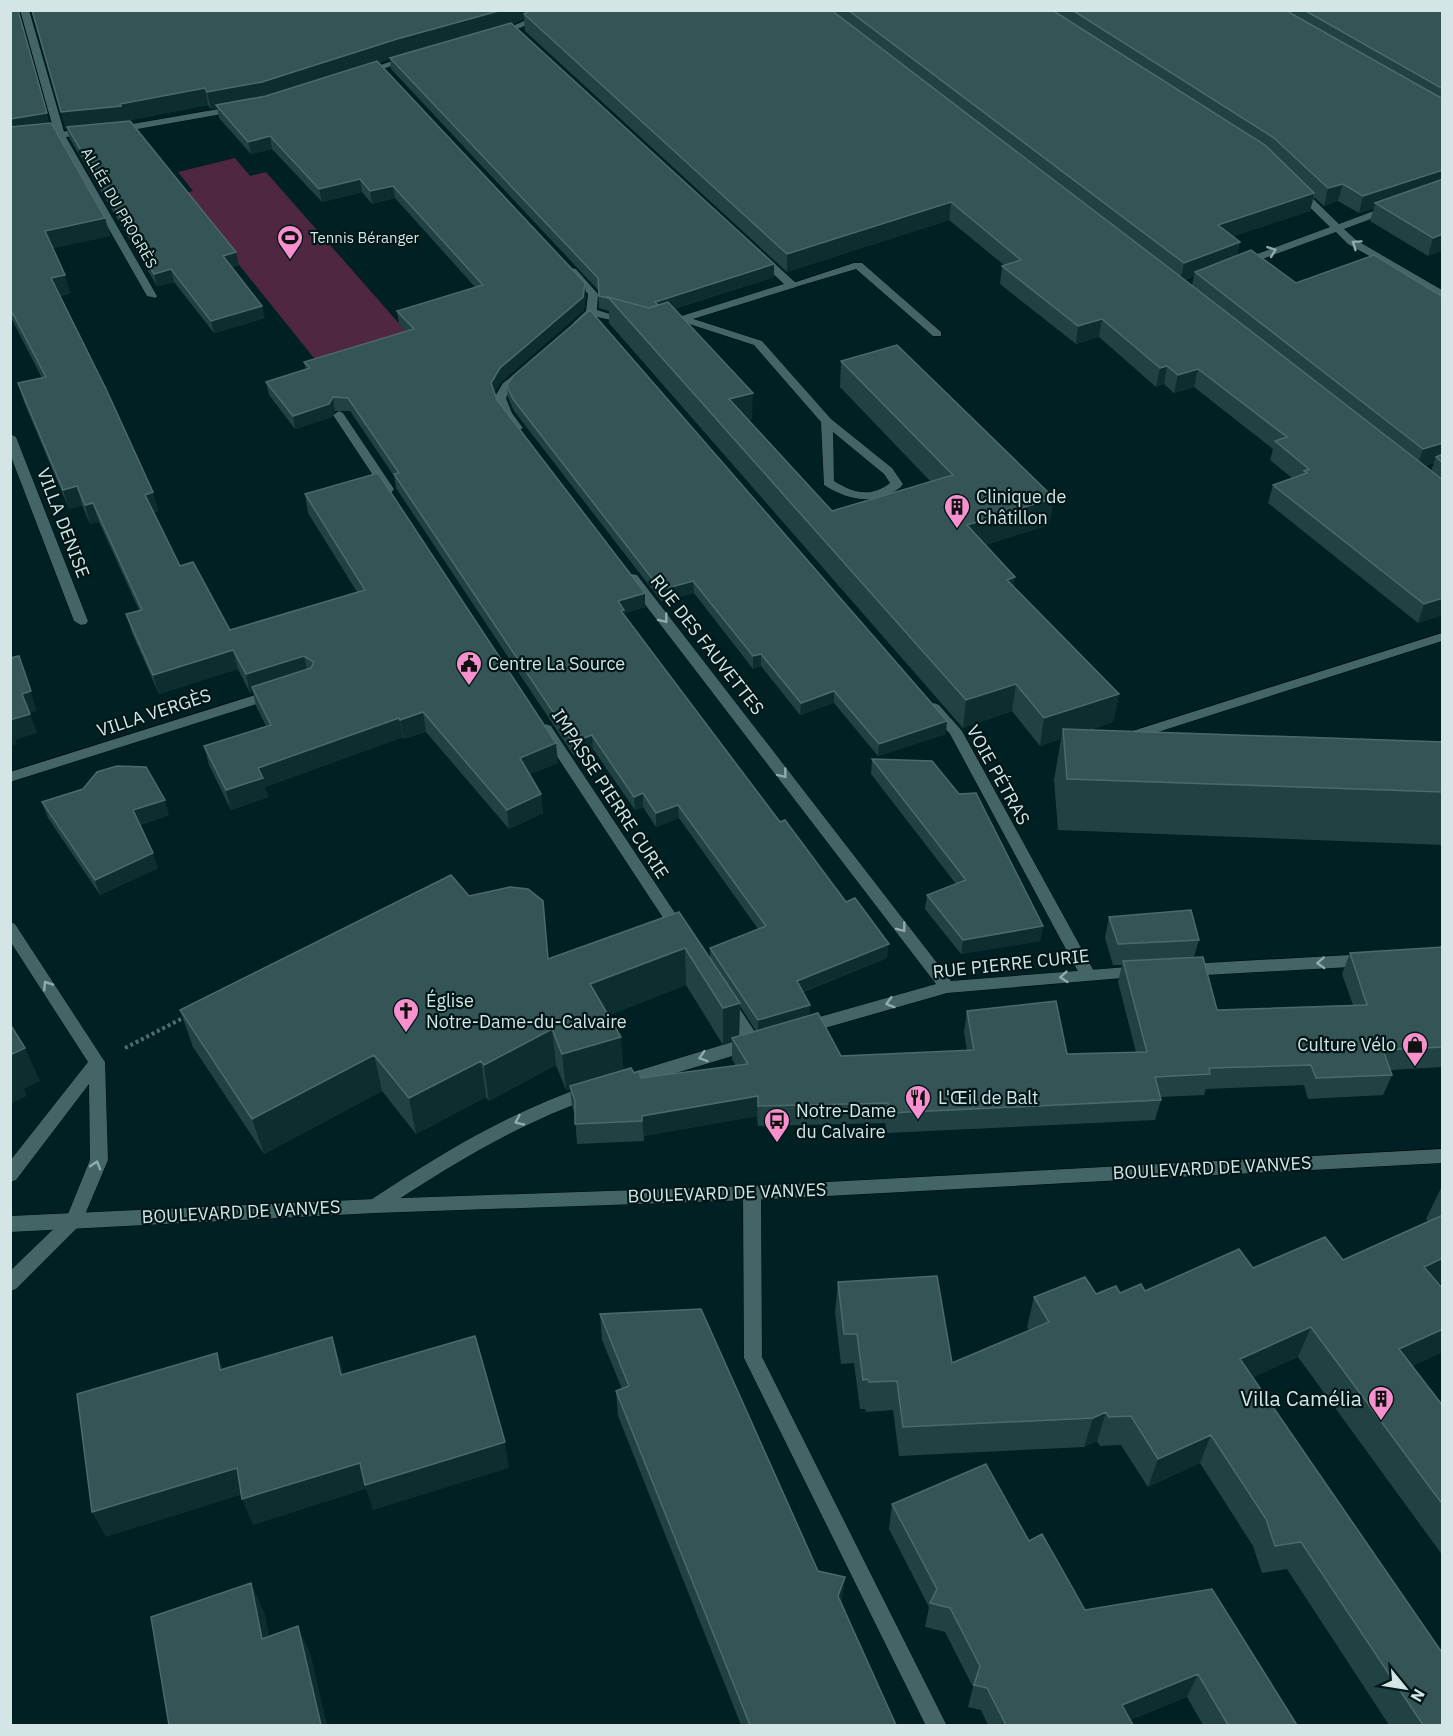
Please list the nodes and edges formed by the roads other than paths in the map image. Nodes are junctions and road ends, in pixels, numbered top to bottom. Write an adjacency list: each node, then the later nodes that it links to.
1 (24, 10): 11 (street, ALLÉE DU PROGRÈS)
2 (558, 10): 3 (street)
3 (515, 29): 4 (street); 5 (street)
4 (492, 35)
5 (523, 37)
6 (425, 54): 7 (street)
7 (347, 78)
8 (245, 107): 9 (street)
9 (106, 130)
10 (94, 132): 11 (street)
11 (60, 135): 12 (street); 21 (street, ALLÉE DU PROGRÈS)
12 (10, 140)
13 (1290, 183): 15 (street)
14 (1401, 204): 15 (street)
15 (1336, 227): 18 (street, one-way to 15); 20 (street, one-way to 15)
16 (749, 245): 19 (street)
17 (561, 260): 22 (street)
18 (1228, 269)
19 (792, 285): 23 (street); 26 (street)
20 (1443, 294)
21 (152, 296)
22 (591, 312): 23 (street); 24 (street); 25 (street)
23 (684, 319): 29 (street)
24 (569, 332)
25 (607, 332)
26 (937, 334)
27 (534, 362): 31 (street)
28 (339, 414): 32 (street)
29 (827, 422): 29 (street)
30 (10, 437): 34 (street, VILLA DENISE)
31 (527, 442)
32 (398, 504)
33 (621, 564): 45 (street, RUE DES FAUVETTES, one-way to 45)
34 (81, 621)
35 (1443, 637): 39 (street)
36 (287, 689): 40 (street, VILLA VERGÈS)
37 (924, 696): 44 (street, VOIE PÉTRAS)
38 (536, 714): 42 (street, IMPASSE PIERRE CURIE)
39 (1114, 742)
40 (10, 777)
41 (10, 928): 48 (street, one-way to 41)
42 (687, 943)
43 (1383, 959): 44 (street, RUE PIERRE CURIE, one-way to 44)
44 (1088, 975): 45 (street, RUE PIERRE CURIE, one-way to 45)
45 (947, 987): 47 (street, RUE PIERRE CURIE, one-way to 47)
46 (720, 993): 52 (street, one-way to 52)
47 (787, 1033)
48 (97, 1062): 50 (street); 53 (street, one-way to 48)
49 (1443, 1156): 51 (street, BOULEVARD DE VANVES)
50 (10, 1174)
51 (753, 1193): 52 (street, BOULEVARD DE VANVES); 56 (street)
52 (375, 1206): 53 (street, BOULEVARD DE VANVES)
53 (75, 1219): 54 (street, BOULEVARD DE VANVES); 55 (street)
54 (10, 1224)
55 (10, 1283)
56 (937, 1725)

